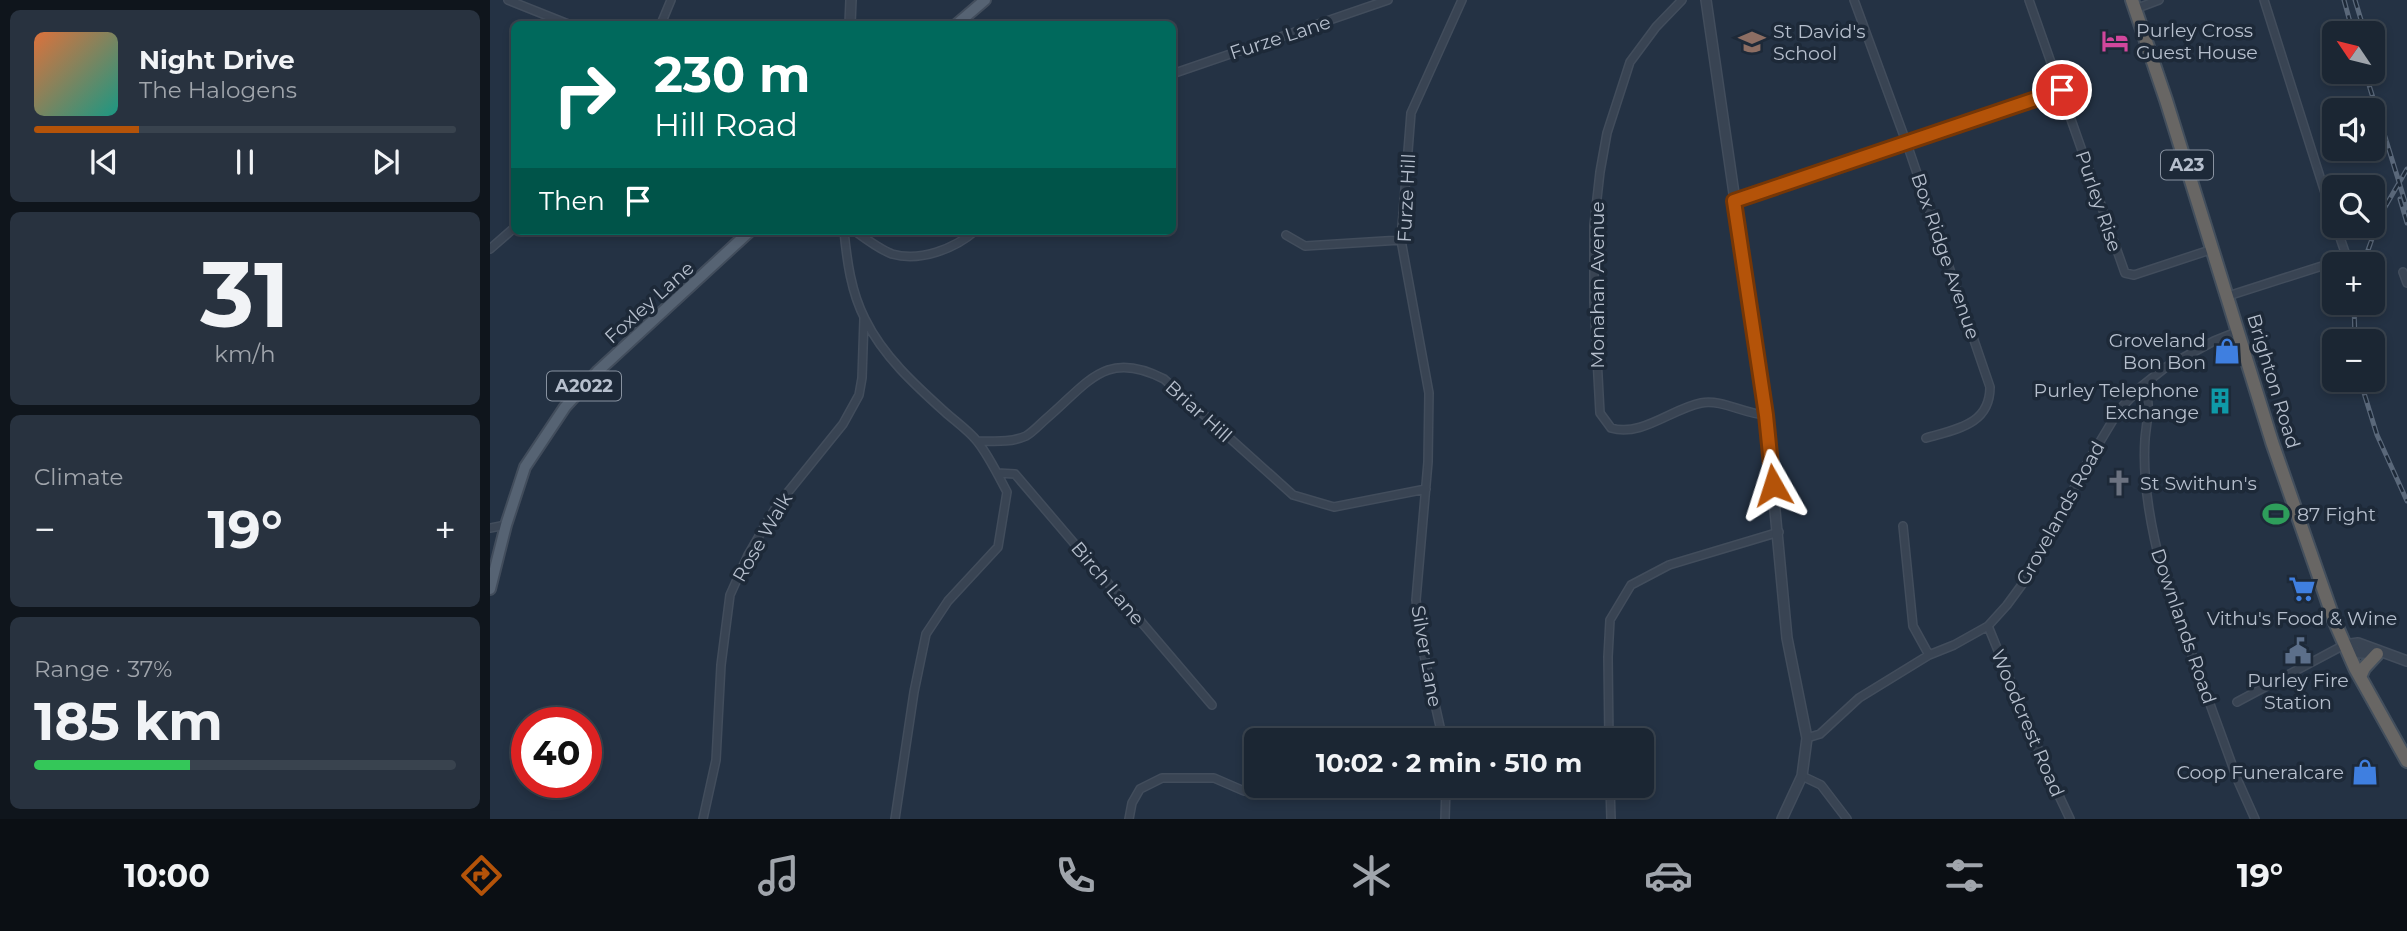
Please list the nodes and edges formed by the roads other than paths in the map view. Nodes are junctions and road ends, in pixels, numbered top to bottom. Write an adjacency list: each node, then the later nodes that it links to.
1 (508, 0): 14 (street)
2 (671, 0): 15 (street)
3 (851, 0): 16 (street)
4 (985, 0): 17 (main road)
5 (1388, 0): 18 (street, Furze Lane)
6 (1462, 0): 30 (street, Furze Hill)
7 (1682, 0): 39 (street, Monahan Avenue)
8 (1706, 0): 22 (street)
9 (1854, 0): 20 (street, Box Ridge Avenue)
10 (2029, 0): 19 (street, Purley Rise)
11 (2159, 0): 13 (street)
12 (2264, 0): 21 (street)
13 (2134, 4): 32 (highway, Brighton Road / A23)
14 (560, 21)
15 (662, 21)
16 (850, 21)
17 (960, 21)
18 (1176, 73)
19 (2062, 90): 20 (street); 32 (street, Purley Rise)
20 (1906, 142): 22 (street); 40 (street, Box Ridge Avenue)
21 (2322, 183)
22 (1734, 201): 39 (street)
23 (511, 231): 31 (street)
24 (746, 235): 44 (main road, Foxley Lane / A2022)
25 (845, 235): 36 (street)
26 (861, 235): 27 (street)
27 (968, 235)
28 (1286, 235): 30 (street)
29 (2340, 238): 35 (street)
30 (1401, 240): 43 (street, Furze Hill)
31 (490, 249)
32 (2213, 249): 35 (highway, Brighton Road / A23)
33 (2403, 272): 34 (street)
34 (2407, 283)
35 (2228, 296): 37 (highway, Brighton Road / A23)
36 (864, 318): 41 (street); 65 (street, Rose Walk)
37 (2239, 331): 38 (street, Grovelands Road); 50 (highway, Brighton Road / A23)
38 (2142, 386): 49 (street, Grovelands Road); 73 (street, Downlands Road)
39 (1766, 415): 47 (street)
40 (1926, 438)
41 (977, 440): 42 (street); 43 (street, Briar Hill)
42 (997, 473): 56 (street, Birch Lane); 66 (street)
43 (1426, 489): 57 (street, Silver Lane)
44 (506, 525): 46 (street); 48 (main road, Foxley Lane / A2022)
45 (1903, 526): 52 (street)
46 (490, 528)
47 (1779, 532): 58 (street); 59 (street)
48 (490, 589)
49 (1988, 626): 52 (street, Grovelands Road); 72 (street, Woodcrest Road)
50 (2346, 649): 51 (street); 54 (highway, Brighton Road / A23); 55 (street)
51 (2380, 653): 53 (street); 54 (highway)
52 (1929, 655): 59 (street, Grovelands Road)
53 (2407, 661)
54 (2360, 677): 60 (highway, Brighton Road / A23)
55 (2237, 702)
56 (1212, 705)
57 (1440, 728)
58 (1609, 728)
59 (1807, 738): 61 (street)
60 (2407, 761)
61 (1802, 776): 70 (street); 71 (street)
62 (1244, 791): 67 (street)
63 (1446, 798): 68 (street)
64 (1610, 798): 69 (street)
65 (704, 819)
66 (895, 819)
67 (1129, 819)
68 (1445, 819)
69 (1611, 819)
70 (1782, 819)
71 (1847, 819)
72 (2070, 819)
73 (2255, 819)

